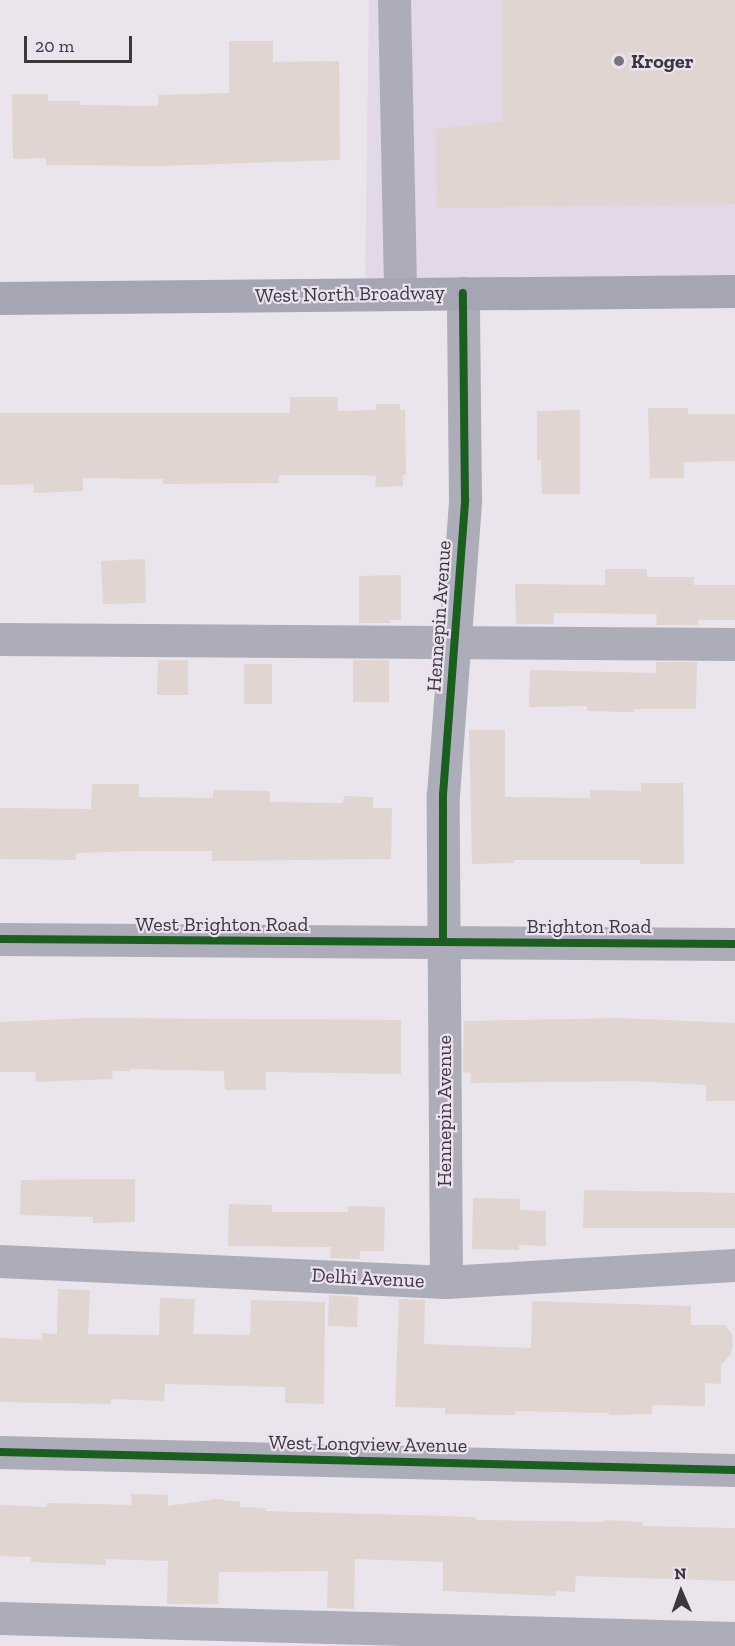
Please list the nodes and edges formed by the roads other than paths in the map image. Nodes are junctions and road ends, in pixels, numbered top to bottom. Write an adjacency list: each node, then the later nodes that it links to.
1 (394, 0): 4 (street)
2 (735, 291): 3 (main road, West North Broadway)
3 (463, 293): 4 (main road, West North Broadway); 7 (street, Hennepin Avenue)
4 (400, 294): 5 (main road, West North Broadway)
5 (0, 298)
6 (0, 639): 7 (street)
7 (454, 642): 8 (street); 10 (street, Hennepin Avenue)
8 (735, 644)
9 (0, 939): 10 (street, West Brighton Road)
10 (443, 942): 11 (street, Brighton Road); 14 (street, Hennepin Avenue)
11 (735, 944)
12 (0, 1261): 14 (street, Delhi Avenue)
13 (735, 1266): 14 (street, Delhi Avenue)
14 (446, 1282)
15 (0, 1452): 16 (street, West Longview Avenue)
16 (735, 1470)
17 (0, 1618): 18 (street)
18 (735, 1638)

